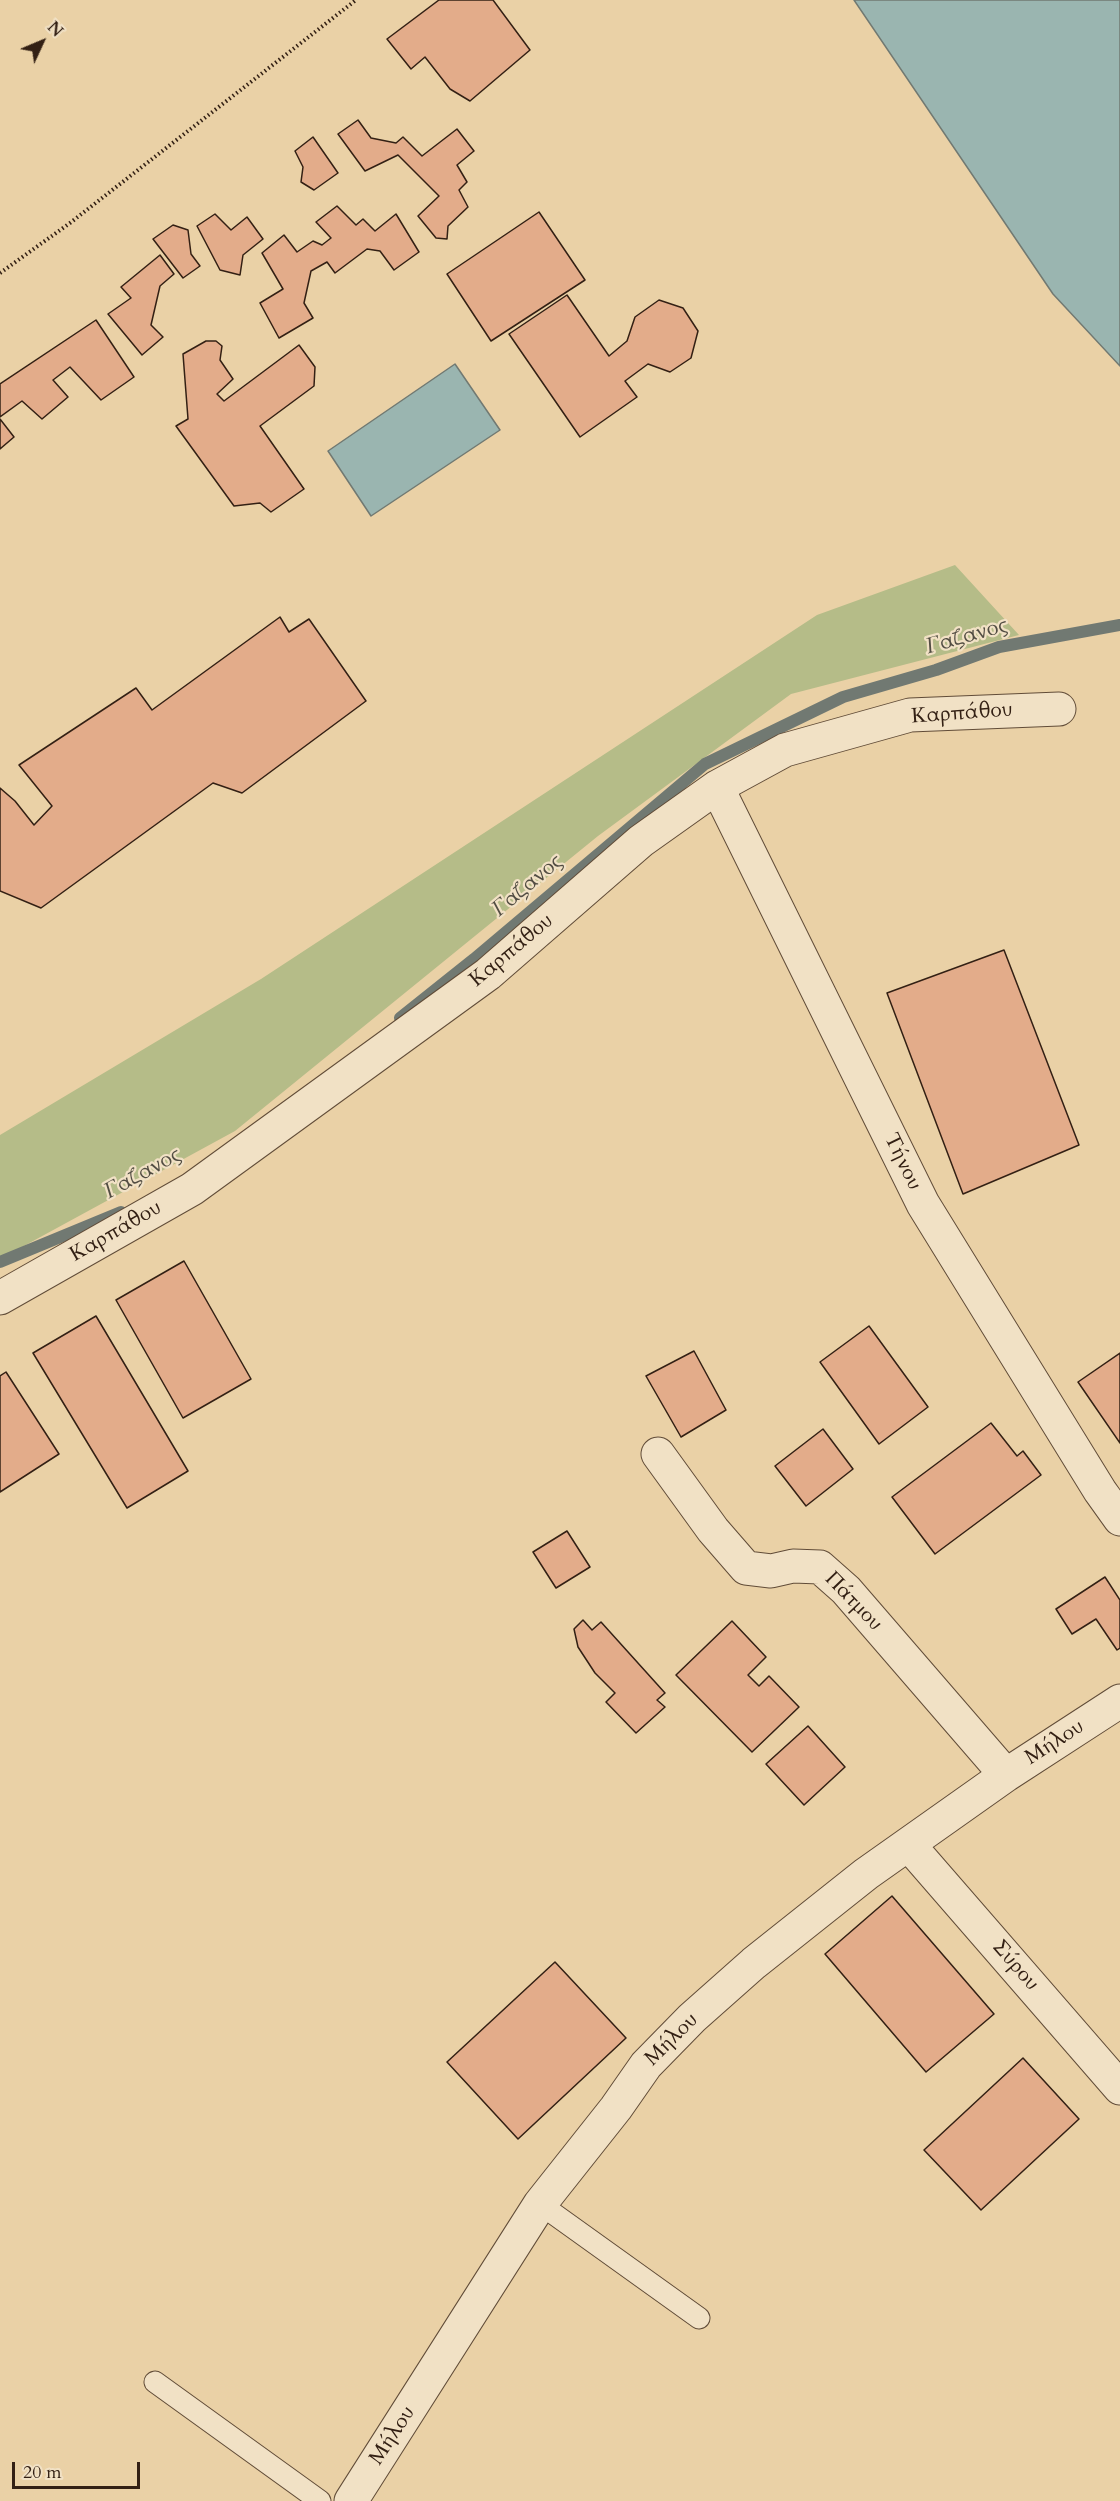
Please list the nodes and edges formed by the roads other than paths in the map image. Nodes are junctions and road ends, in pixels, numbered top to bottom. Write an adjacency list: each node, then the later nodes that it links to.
1 (1059, 709): 2 (street, Καρπάθου)
2 (717, 787): 3 (street, Καρπάθου); 5 (street, Τήνου)
3 (0, 1299)
4 (658, 1454): 7 (street, Πάτμου)
5 (1120, 1519)
6 (1120, 1701): 7 (street, Μήλου)
7 (1006, 1775): 8 (street, Μήλου)
8 (909, 1845): 9 (street, Σύρου); 10 (street, Μήλου)
9 (1120, 2088)
10 (540, 2204): 11 (lane); 14 (street, Μήλου)
11 (699, 2318)
12 (155, 2382): 13 (lane)
13 (320, 2501)
14 (351, 2501)

